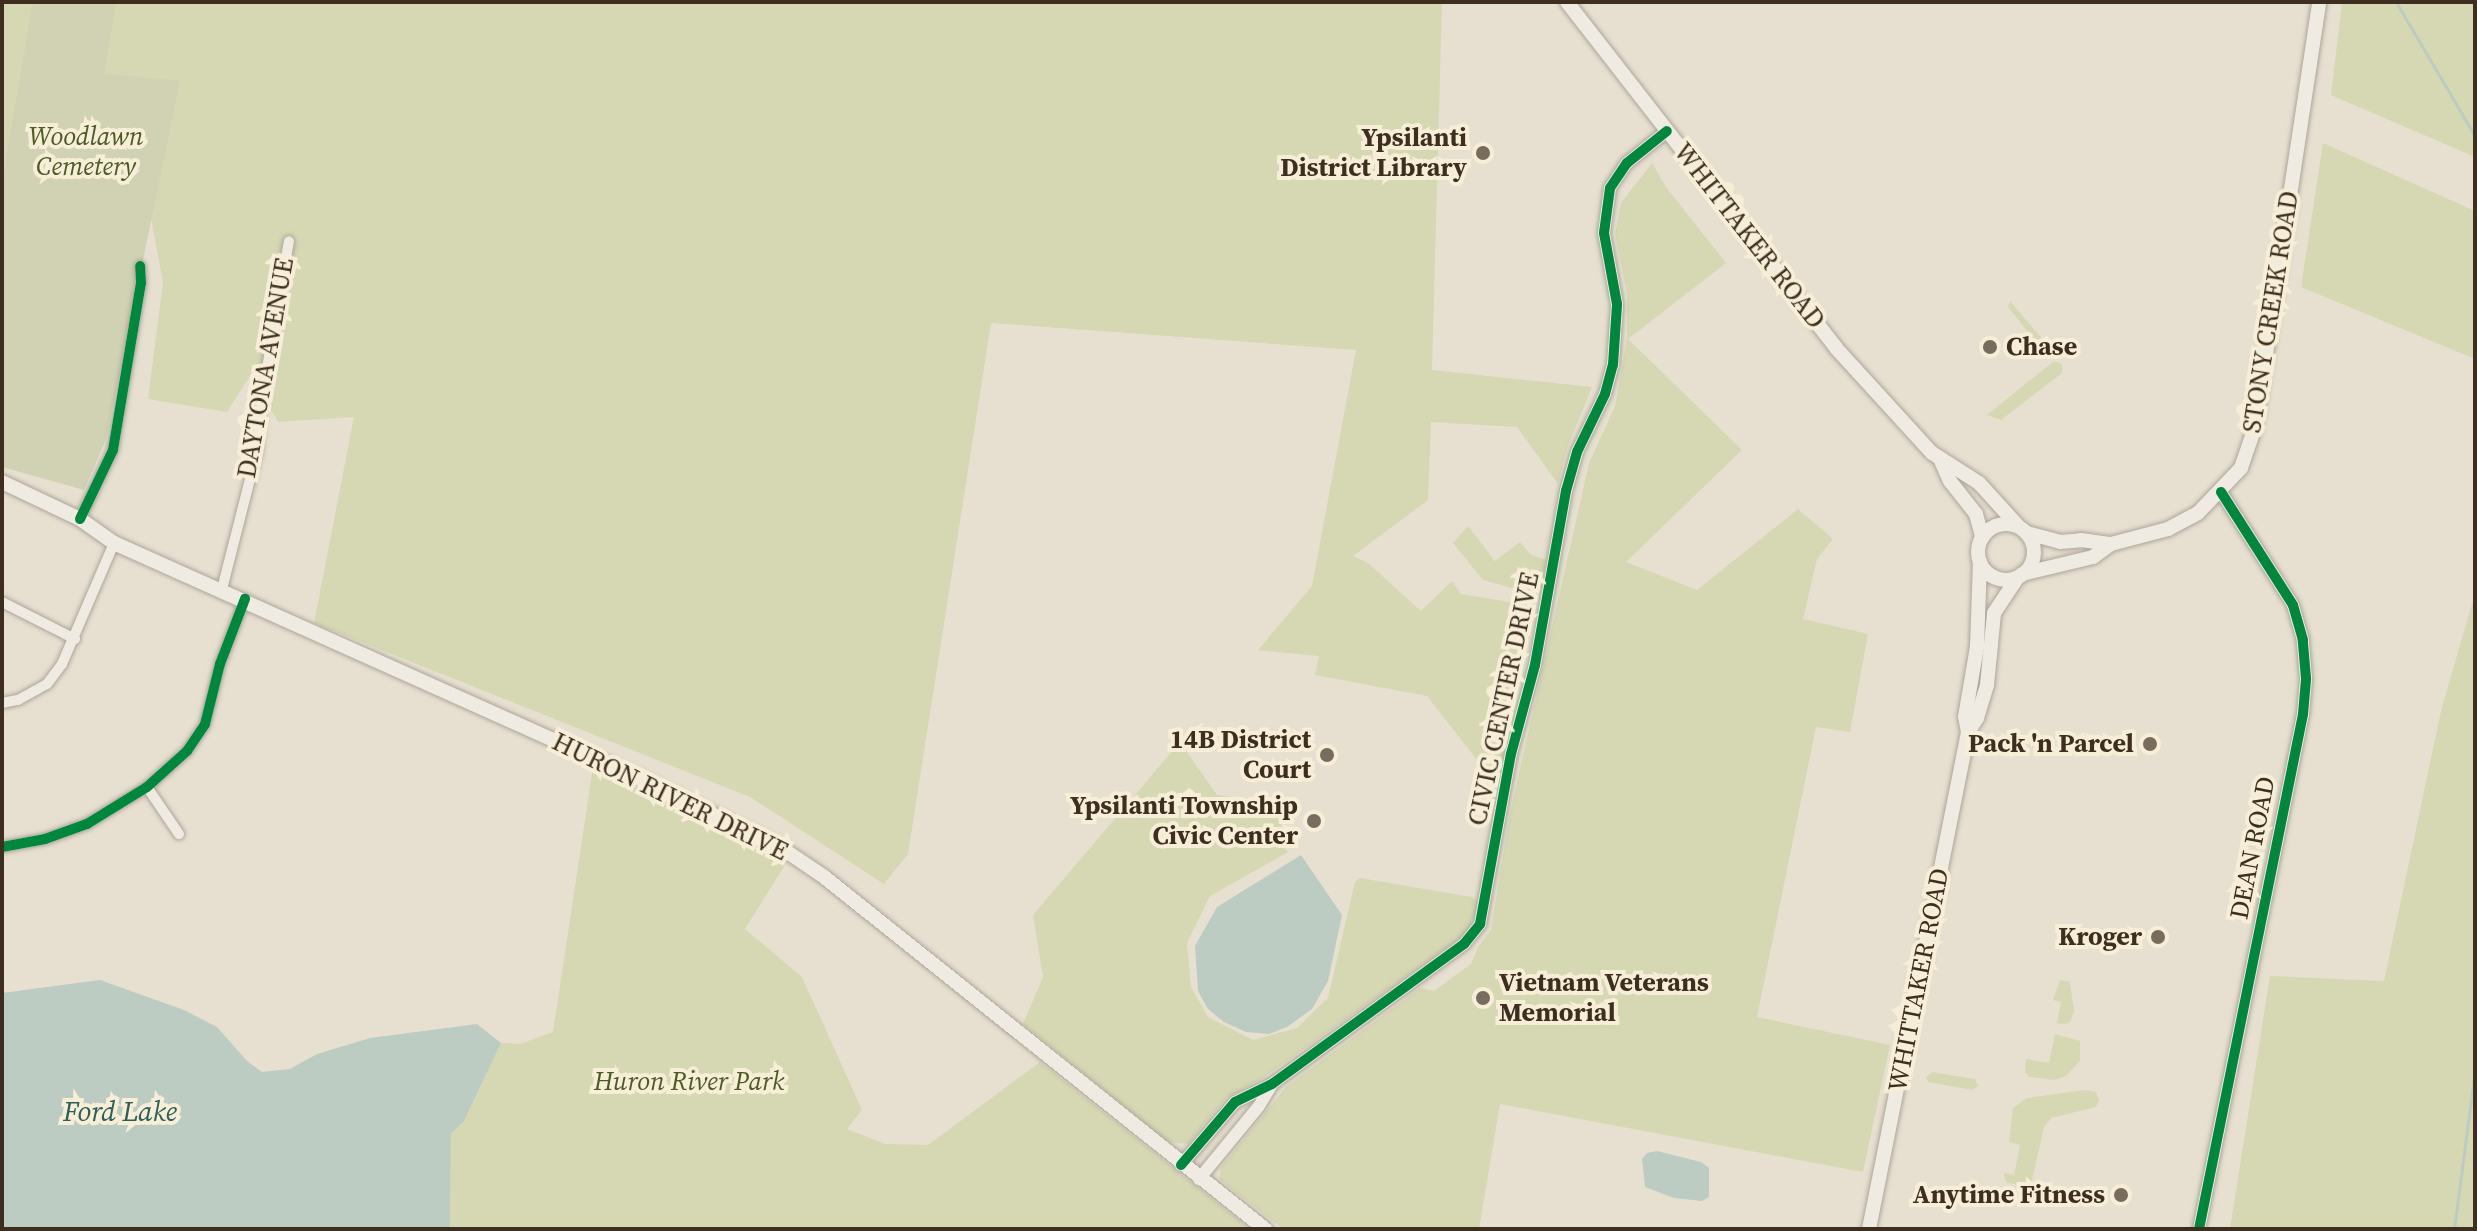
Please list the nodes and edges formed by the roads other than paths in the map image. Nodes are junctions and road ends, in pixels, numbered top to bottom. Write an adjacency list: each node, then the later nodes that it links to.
1 (1567, 2): 3 (main road, WHITTAKER ROAD)
2 (2319, 2): 8 (main road, STONY CREEK ROAD)
3 (1667, 131): 6 (main road, WHITTAKER ROAD); 25 (street, CIVIC CENTER DRIVE)
4 (289, 241): 16 (street, DAYTONA AVENUE)
5 (140, 266): 9 (street)
6 (1941, 461): 10 (main road, WHITTAKER ROAD); 11 (main road, WHITTAKER ROAD)
7 (2, 482): 9 (main road, HURON RIVER DRIVE)
8 (2221, 492): 13 (main road, STONY CREEK ROAD); 30 (street, DEAN ROAD)
9 (80, 519): 12 (main road, HURON RIVER DRIVE)
10 (2022, 530): 11 (main road); 13 (main road, STONY CREEK ROAD); 15 (main road)
11 (1982, 537): 14 (main road)
12 (114, 543): 16 (main road, HURON RIVER DRIVE); 19 (street)
13 (2111, 544): 15 (main road, STONY CREEK ROAD)
14 (1980, 562): 15 (main road); 21 (main road, WHITTAKER ROAD)
15 (2020, 576): 21 (main road, WHITTAKER ROAD)
16 (222, 589): 17 (main road, HURON RIVER DRIVE)
17 (245, 599): 22 (street); 26 (main road, HURON RIVER DRIVE)
18 (2, 602): 19 (street)
19 (75, 639): 20 (street)
20 (2, 703)
21 (1968, 732): 29 (main road, WHITTAKER ROAD)
22 (147, 787): 23 (street); 24 (street)
23 (179, 834)
24 (2, 847)
25 (1272, 1084): 26 (street, CIVIC CENTER DRIVE); 27 (street, CIVIC CENTER DRIVE)
26 (1181, 1165): 27 (main road, HURON RIVER DRIVE)
27 (1199, 1179): 28 (main road, HURON RIVER DRIVE)
28 (1265, 1229)
29 (1869, 1229)
30 (2199, 1229)

